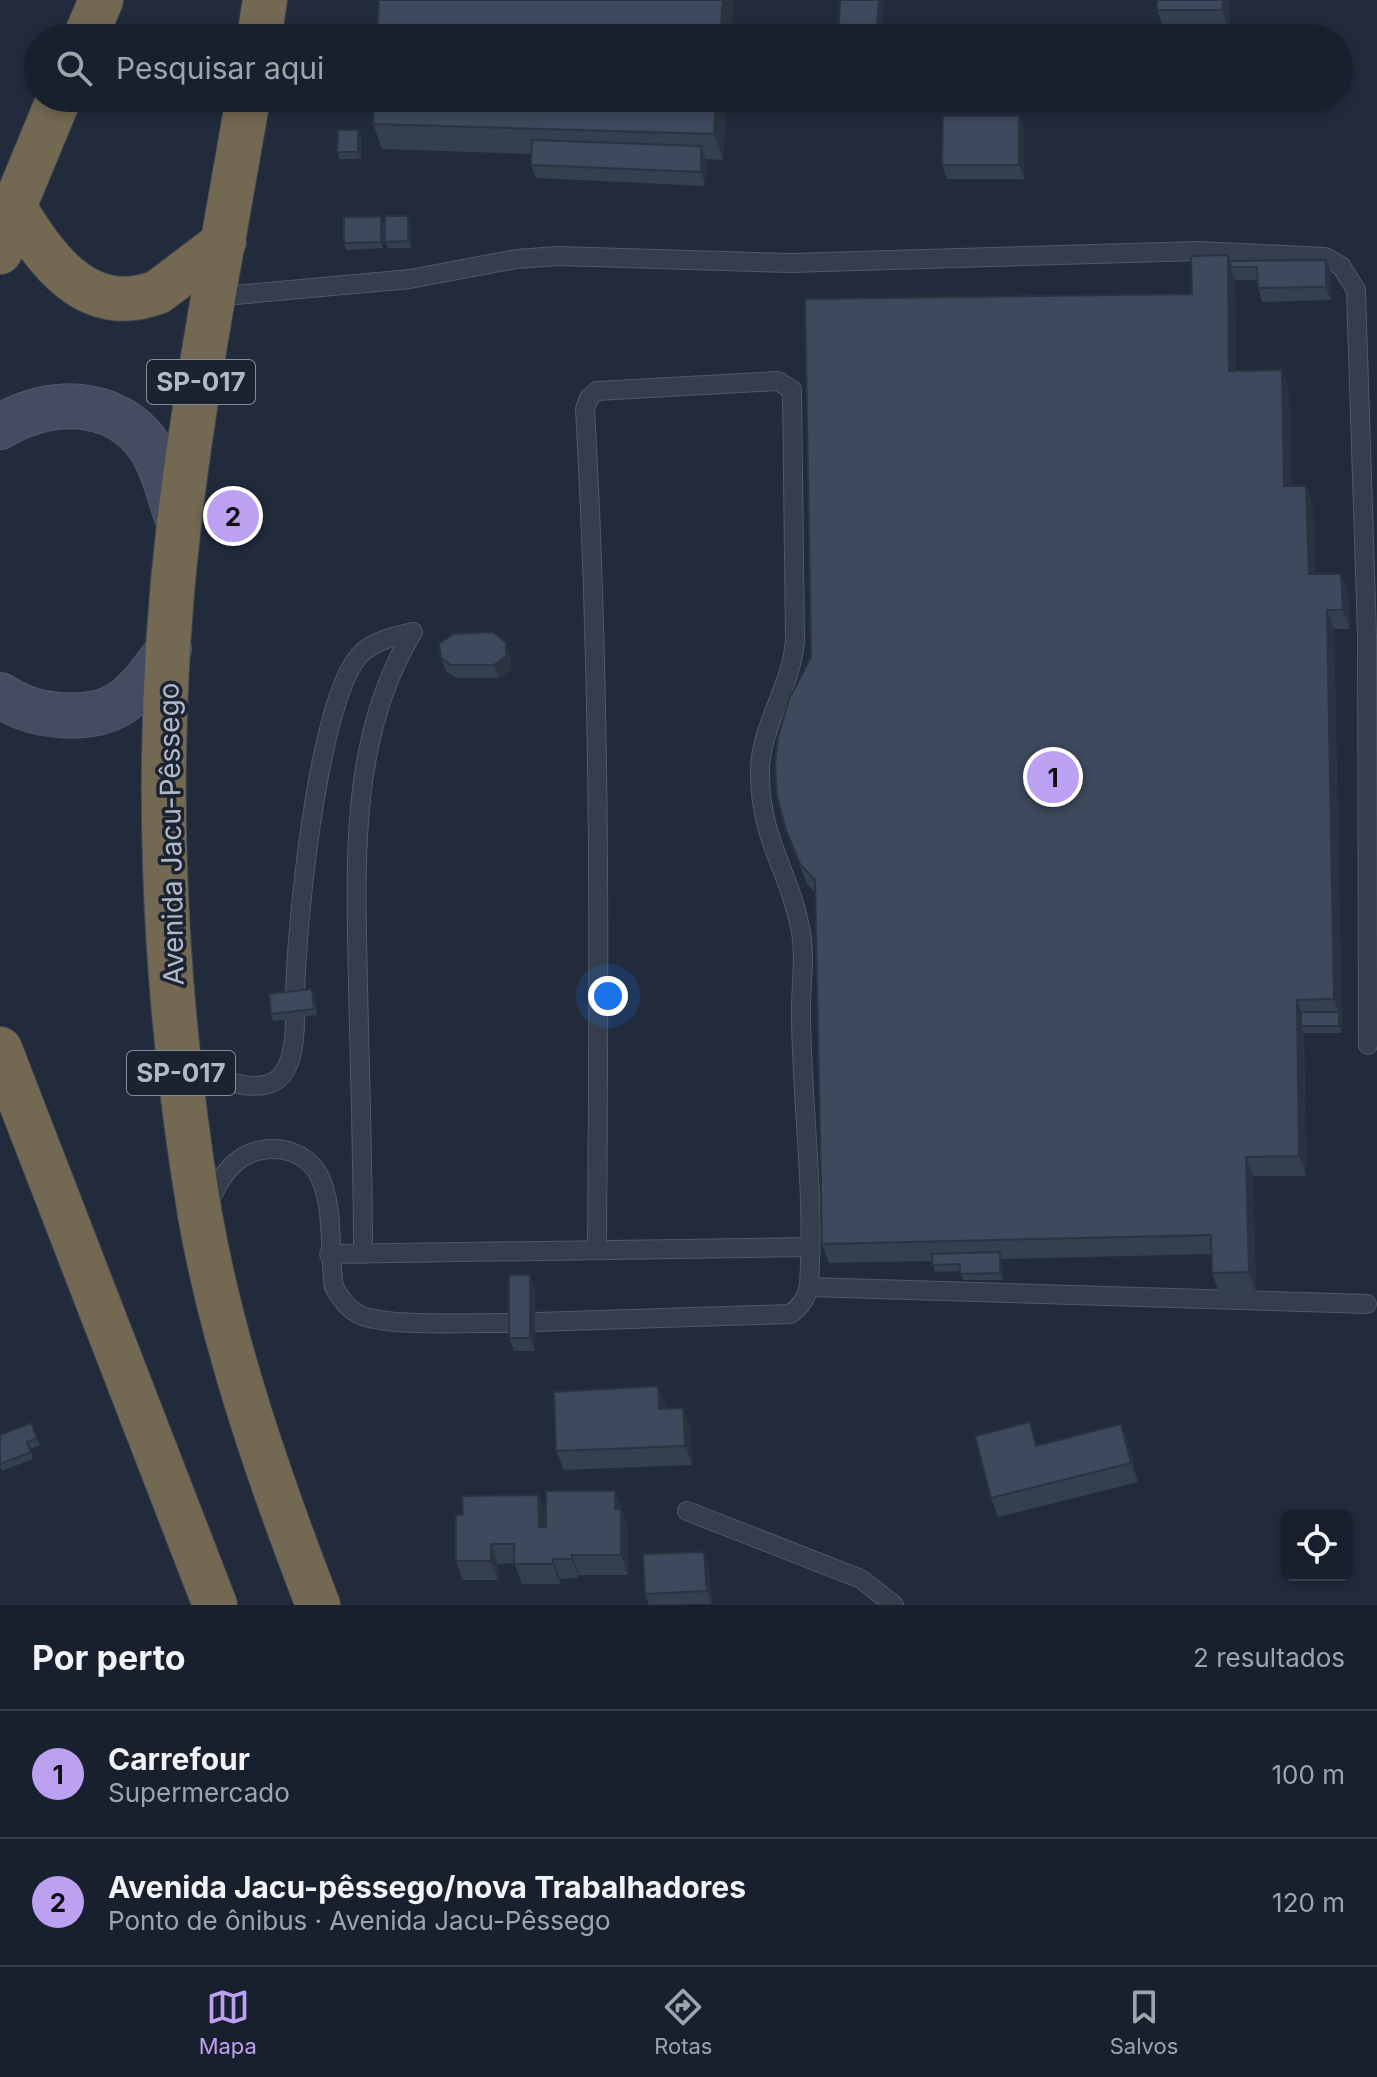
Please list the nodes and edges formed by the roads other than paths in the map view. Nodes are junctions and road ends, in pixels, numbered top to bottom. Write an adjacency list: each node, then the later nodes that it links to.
1 (101, 0): 3 (highway)
2 (265, 0): 4 (highway)
3 (91, 24)
4 (261, 24)
5 (53, 112): 7 (highway)
6 (246, 112): 8 (highway, Avenida Jacu-Pêssego / SP-017)
7 (14, 207): 8 (highway); 9 (highway)
8 (224, 242): 10 (highway, Avenida Jacu-Pêssego / SP-017)
9 (0, 252)
10 (214, 297): 12 (highway, Avenida Jacu-Pêssego / SP-017); 17 (lane)
11 (0, 427): 12 (main road)
12 (179, 523): 13 (highway, Avenida Jacu-Pêssego / SP-017)
13 (169, 649): 14 (main road); 19 (highway, Avenida Jacu-Pêssego / SP-017)
14 (0, 695)
15 (295, 998): 24 (lane)
16 (295, 1018): 19 (lane)
17 (1368, 1045)
18 (0, 1049): 30 (highway)
19 (181, 1068): 20 (highway, Avenida Jacu-Pêssego / SP-017)
20 (201, 1217): 23 (lane); 31 (highway, Avenida Jacu-Pêssego / SP-017)
21 (809, 1247): 22 (lane); 22 (lane); 25 (lane)
22 (597, 1249): 24 (lane)
23 (329, 1254): 24 (lane); 28 (lane)
24 (363, 1254)
25 (809, 1287): 26 (lane); 27 (lane)
26 (1367, 1304)
27 (536, 1322)
28 (513, 1323)
29 (687, 1511): 32 (lane)
30 (215, 1605)
31 (318, 1605)
32 (894, 1605)

